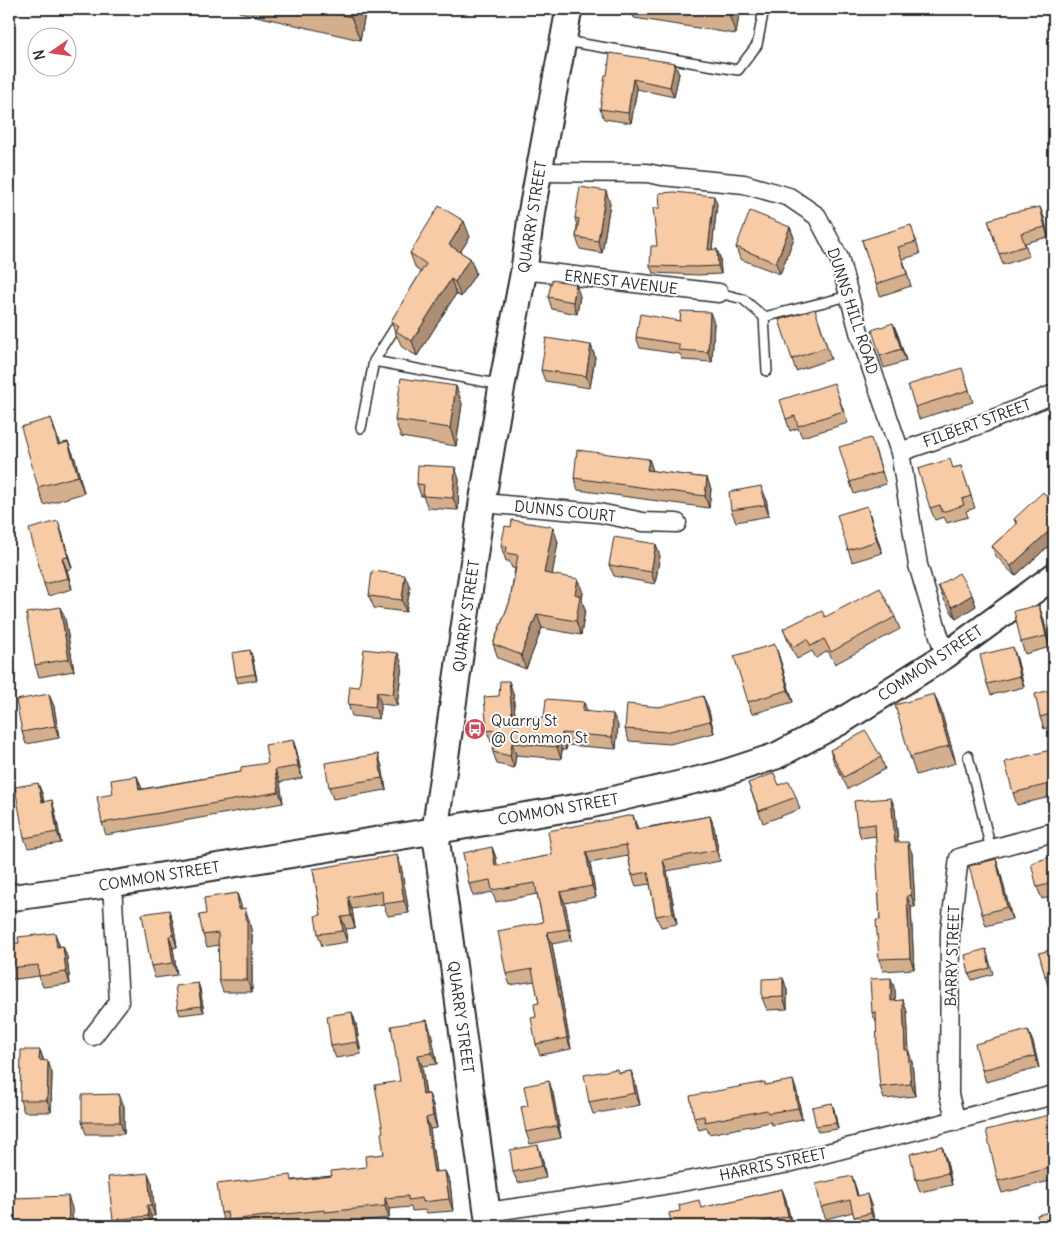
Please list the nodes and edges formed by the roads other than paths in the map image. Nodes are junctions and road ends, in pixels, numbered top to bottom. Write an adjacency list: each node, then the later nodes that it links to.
1 (569, 9): 3 (main road, QUARRY STREET)
2 (764, 9): 3 (lane)
3 (563, 40): 4 (main road, QUARRY STREET)
4 (539, 172): 5 (main road, QUARRY STREET); 7 (street, DUNNS HILL ROAD)
5 (524, 270): 6 (street, ERNEST AVENUE); 12 (main road, QUARRY STREET)
6 (719, 293): 9 (lane)
7 (849, 296): 9 (lane); 15 (street, DUNNS HILL ROAD)
8 (403, 315): 10 (lane)
9 (764, 317): 11 (lane)
10 (374, 361): 12 (lane); 14 (lane)
11 (766, 371)
12 (502, 385): 16 (main road, QUARRY STREET)
13 (1054, 394): 15 (street, FILBERT STREET)
14 (361, 428)
15 (900, 452): 19 (street, DUNNS HILL ROAD)
16 (482, 503): 17 (street, DUNNS COURT); 21 (main road, QUARRY STREET)
17 (677, 523)
18 (1054, 576): 19 (main road, COMMON STREET)
19 (946, 656): 21 (main road, COMMON STREET)
20 (968, 756): 23 (lane)
21 (435, 830): 24 (main road, COMMON STREET); 29 (main road, QUARRY STREET)
22 (1054, 832): 23 (street, BARRY STREET)
23 (991, 849): 28 (street, BARRY STREET)
24 (112, 884): 25 (main road, COMMON STREET); 26 (street)
25 (9, 898)
26 (93, 1036)
27 (1054, 1095): 28 (street, HARRIS STREET)
28 (956, 1121): 29 (street, HARRIS STREET)
29 (488, 1219)

